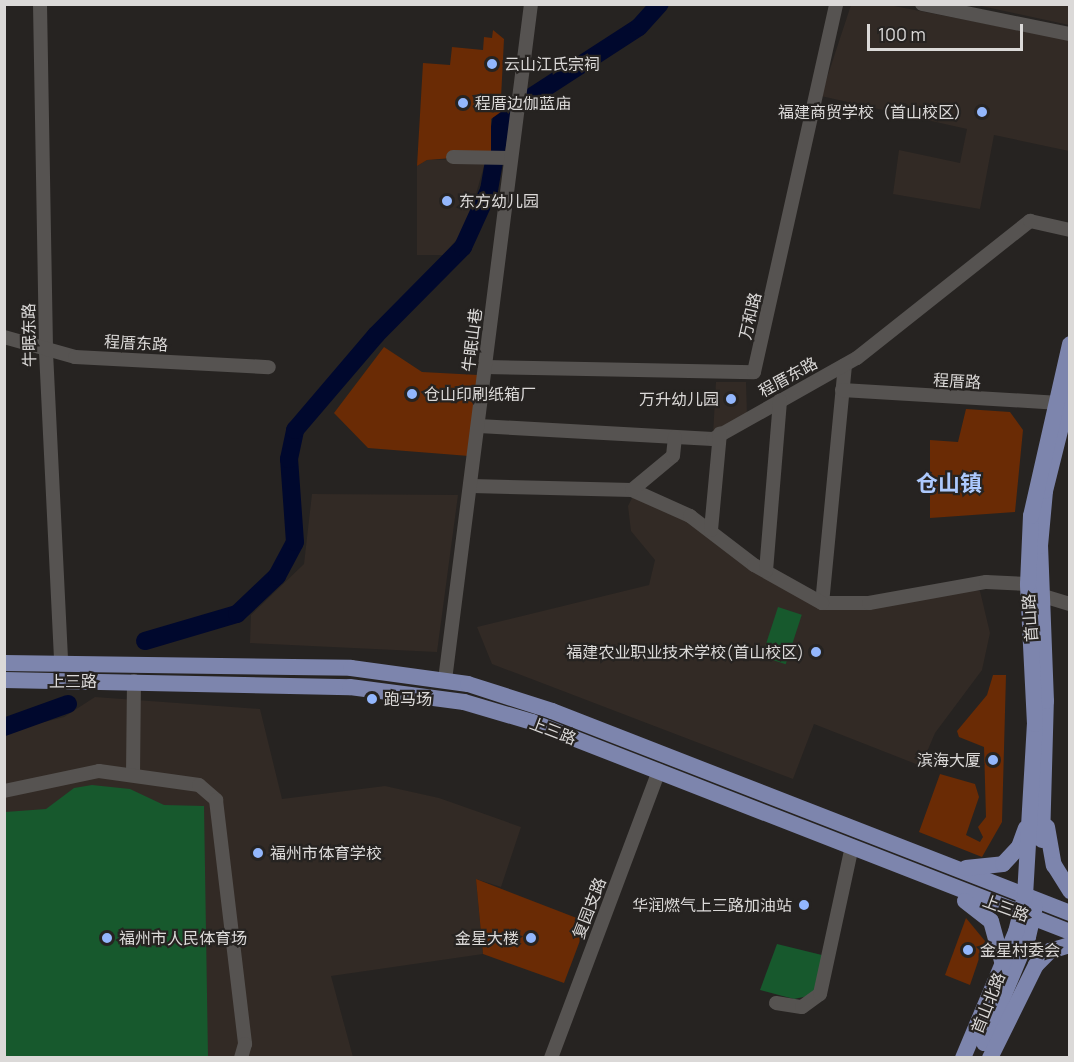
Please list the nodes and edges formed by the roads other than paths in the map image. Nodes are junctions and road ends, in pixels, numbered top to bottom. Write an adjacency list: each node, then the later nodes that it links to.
1 (40, 4): 11 (street, 牛眠东路)
2 (531, 4): 7 (street, 牛眠山巷)
3 (836, 4): 14 (street, 万和路)
4 (922, 4): 5 (street)
5 (1070, 34)
6 (453, 157): 7 (street)
7 (507, 157): 14 (street, 牛眠山巷)
8 (1070, 230): 12 (street, 程厝东路)
9 (4, 337): 11 (street, 程厝东路)
10 (1070, 344): 16 (main road, 首山路)
11 (46, 351): 13 (street, 程厝东路); 29 (street, 牛眠东路)
12 (845, 365): 15 (street); 17 (street, 程厝东路)
13 (269, 367)
14 (485, 367): 18 (street, 牛眠山巷)
15 (842, 390): 16 (street, 程厝路); 26 (street)
16 (1065, 400): 25 (main road, 首山路)
17 (780, 401): 19 (street, 程厝东路); 24 (street)
18 (479, 426): 20 (street, 程厝东路); 21 (street, 牛眠山巷)
19 (720, 433): 20 (street, 程厝东路); 23 (street)
20 (675, 437): 22 (street)
21 (472, 486): 22 (street); 31 (street, 牛眠山巷)
22 (632, 490): 23 (street)
23 (711, 530): 24 (street)
24 (766, 571): 26 (street)
25 (1034, 589): 26 (street); 27 (street); 35 (main road, 首山路); 37 (main road, 首山路)
26 (822, 603)
27 (1070, 604)
28 (4, 663): 29 (main road, 上三路)
29 (61, 663): 31 (main road, 上三路)
30 (4, 680): 32 (main road, 上三路)
31 (445, 680): 39 (main road, 上三路)
32 (134, 681): 33 (main road, 上三路); 34 (street)
33 (659, 771): 38 (main road, 上三路); 50 (street, 复园支路)
34 (133, 776): 36 (street); 49 (street)
35 (1034, 776): 39 (main road); 42 (main road, 首山路)
36 (4, 791)
37 (1045, 811): 41 (main road); 42 (main road, 首山路)
38 (852, 846): 40 (main road, 上三路); 48 (street)
39 (938, 862): 42 (main road, 上三路)
40 (898, 866): 44 (main road, 上三路); 47 (main road)
41 (1070, 891)
42 (1030, 898): 43 (main road, 上三路); 44 (main road)
43 (1070, 914)
44 (1028, 916): 45 (main road, 上三路); 47 (main road, 首山北路); 52 (main road, 首山北路)
45 (1070, 932)
46 (1070, 945): 53 (main road)
47 (1003, 965): 51 (main road, 首山北路)
48 (776, 1003)
49 (241, 1058)
50 (551, 1058)
51 (963, 1058)
52 (976, 1058)
53 (990, 1058)

